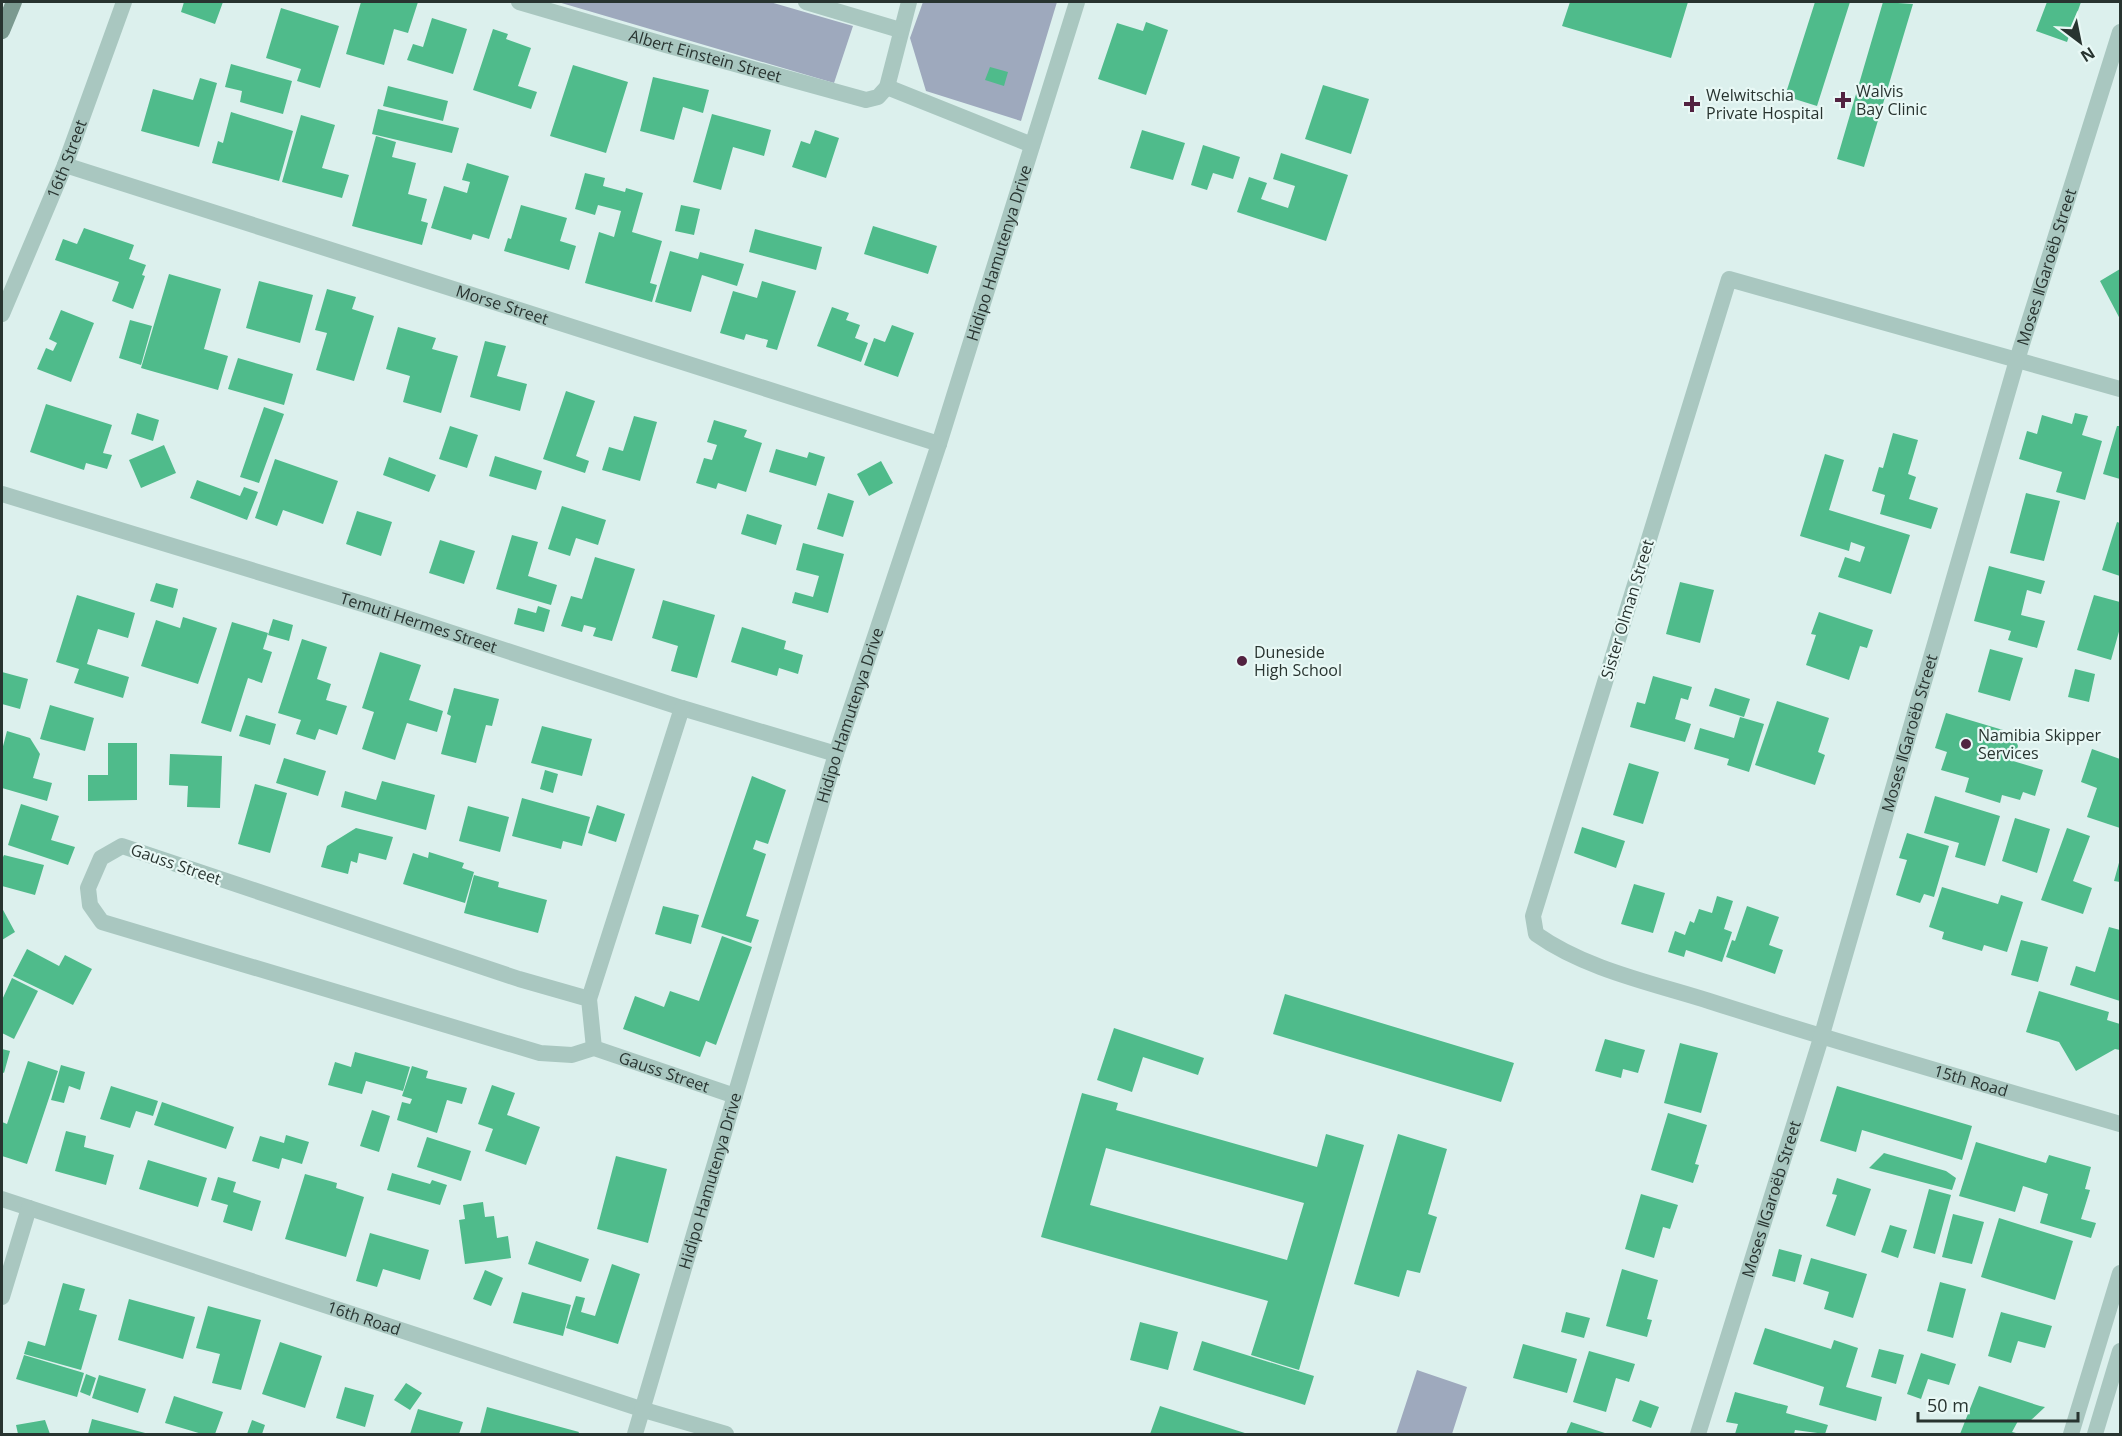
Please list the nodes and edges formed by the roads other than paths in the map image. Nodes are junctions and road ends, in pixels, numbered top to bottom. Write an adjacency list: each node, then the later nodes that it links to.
1 (14, 2): 8 (main road)
2 (124, 2): 12 (street, 16th Street)
3 (519, 2): 10 (street, Albert Einstein Street)
4 (806, 2): 7 (street)
5 (909, 2): 7 (street)
6 (1077, 2): 11 (street, Hidipo Hamutenya Drive)
7 (900, 30): 10 (street)
8 (2, 31)
9 (2121, 32): 14 (street, Moses ǁGaroëb Street)
10 (887, 87): 11 (street)
11 (1032, 145): 16 (street, Hidipo Hamutenya Drive)
12 (65, 165): 13 (street, 16th Street); 16 (street, Morse Street)
13 (2, 314)
14 (2018, 360): 15 (street); 21 (street, Moses ǁGaroëb Street); 21 (street, Sister Olman Street)
15 (2121, 389)
16 (939, 444): 19 (street, Hidipo Hamutenya Drive)
17 (2, 494): 18 (street, Temuti Hermes Street)
18 (682, 708): 19 (street, Temuti Hermes Street); 20 (street)
19 (836, 754): 23 (street, Hidipo Hamutenya Drive)
20 (589, 999): 22 (street); 22 (street, Gauss Street)
21 (1821, 1038): 24 (street, 15th Road); 33 (street, Moses ǁGaroëb Street)
22 (594, 1048): 23 (street, Gauss Street)
23 (735, 1096): 30 (street, Hidipo Hamutenya Drive)
24 (2121, 1124)
25 (2, 1199): 26 (street, 16th Road)
26 (29, 1208): 28 (street); 30 (street, 16th Road)
27 (2121, 1273): 34 (street)
28 (2, 1297)
29 (2121, 1351): 35 (street)
30 (644, 1410): 31 (street, Hidipo Hamutenya Drive); 32 (street, 16th Road)
31 (635, 1434)
32 (726, 1434)
33 (1698, 1434)
34 (2071, 1434)
35 (2095, 1434)

